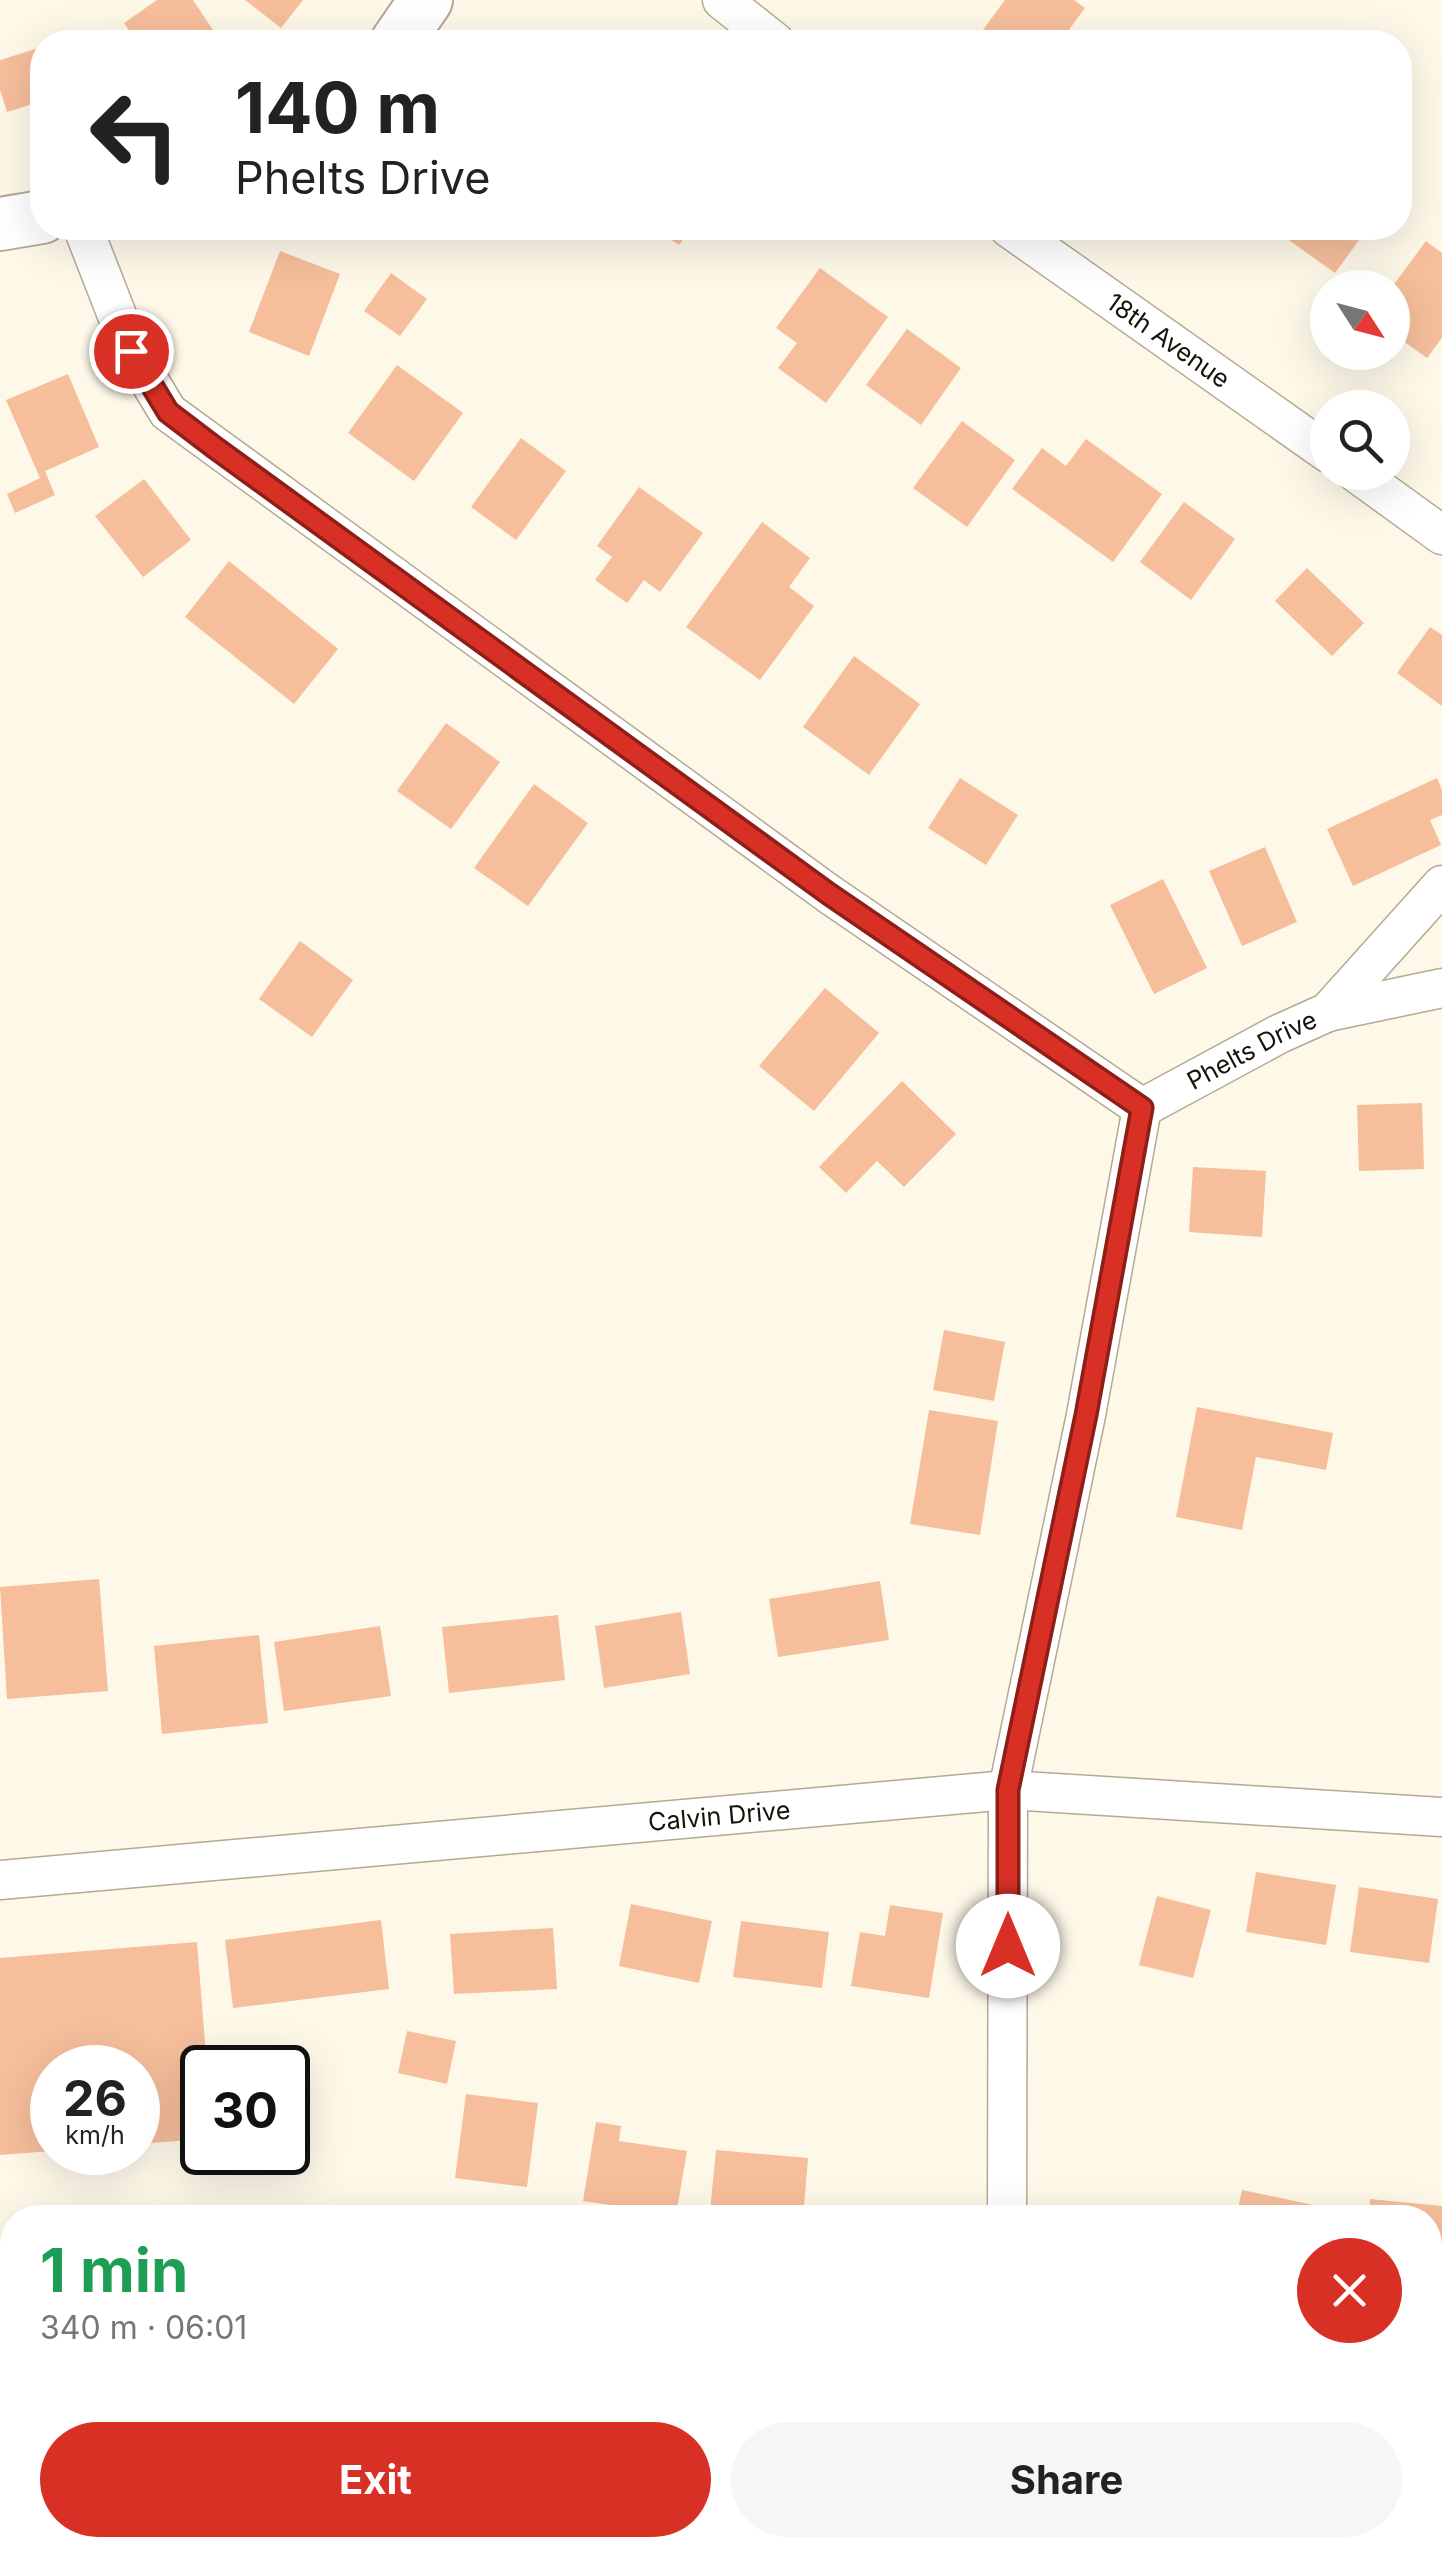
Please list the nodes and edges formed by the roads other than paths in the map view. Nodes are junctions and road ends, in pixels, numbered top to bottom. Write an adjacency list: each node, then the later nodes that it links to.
1 (426, 0): 3 (street)
2 (722, 0): 4 (street)
3 (405, 30)
4 (760, 30)
5 (30, 219): 6 (street)
6 (0, 224)
7 (89, 240): 15 (street)
8 (1027, 240): 9 (street, 18th Avenue)
9 (1310, 440)
10 (1380, 490): 11 (street)
11 (1442, 534)
12 (1442, 884): 14 (street, Phelts Drive)
13 (1442, 988): 14 (street, Phelts Drive)
14 (1328, 1012): 15 (street, Phelts Drive)
15 (1142, 1108): 16 (street)
16 (1008, 1790): 17 (street, Calvin Drive); 18 (street, Calvin Drive); 19 (street)
17 (1442, 1817)
18 (0, 1880)
19 (1007, 2205)

